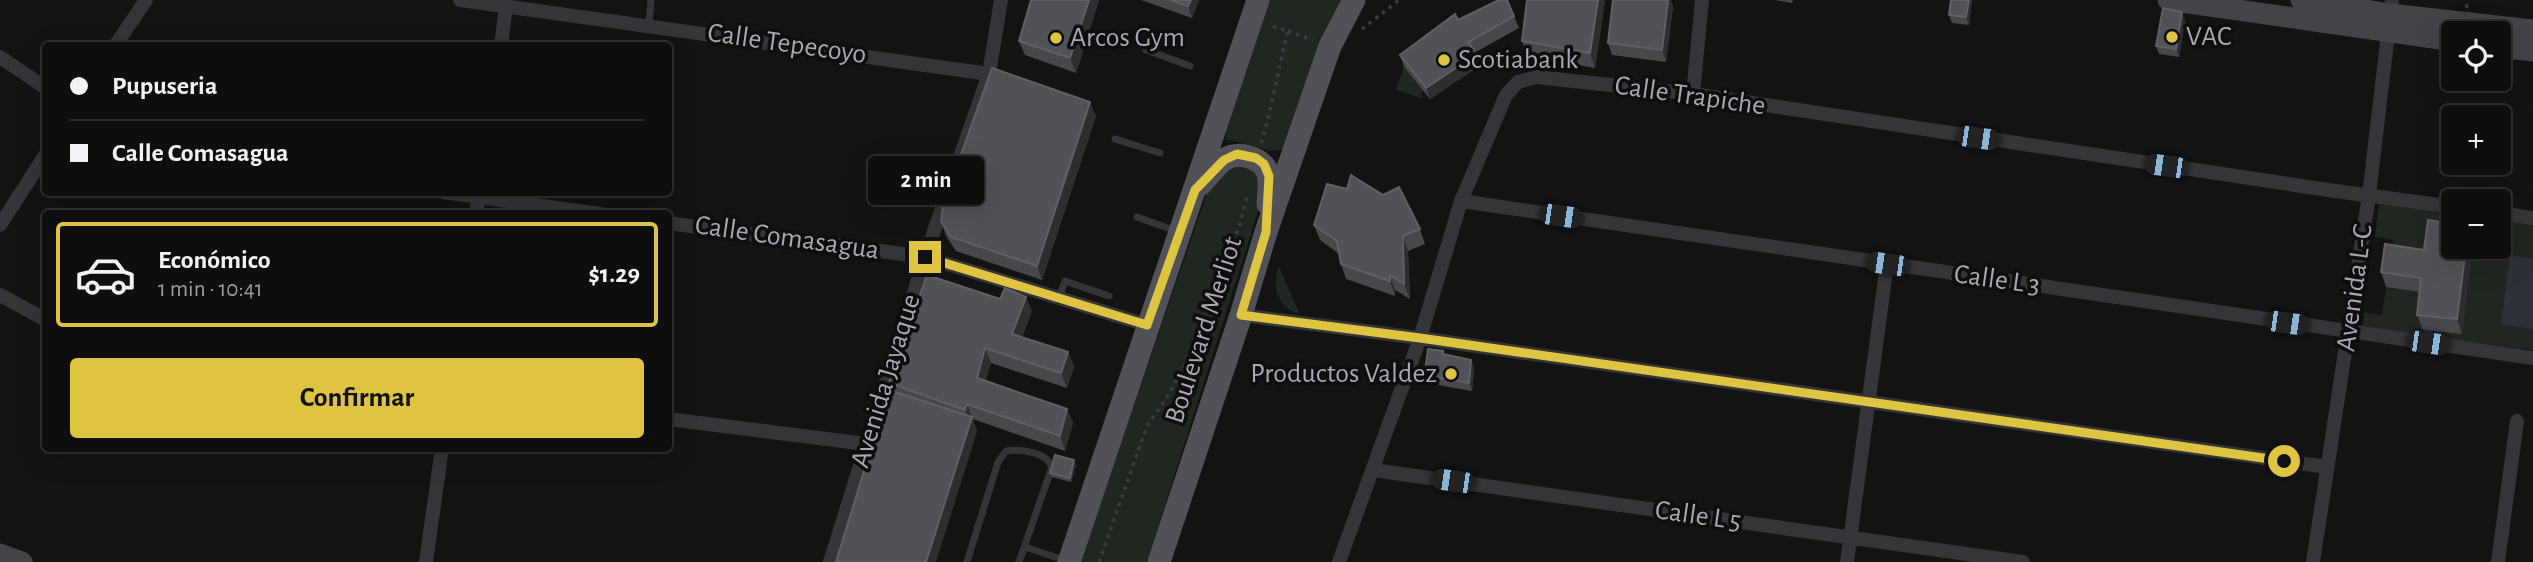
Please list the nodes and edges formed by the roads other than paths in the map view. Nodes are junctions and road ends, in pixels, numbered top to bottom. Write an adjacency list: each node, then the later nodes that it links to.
1 (146, 0): 15 (street)
2 (460, 0): 9 (street, Calle Tepecoyo)
3 (651, 0): 12 (lane)
4 (1001, 0): 22 (street, Avenida Jayaque)
5 (1354, 0): 40 (main road, Boulevard Merliot)
6 (1702, 0): 24 (street)
7 (2168, 0): 11 (main road)
8 (2301, 0): 11 (main road)
9 (506, 6): 12 (street, Calle Tepecoyo); 16 (street)
10 (1255, 10): 28 (main road, Boulevard Merliot)
11 (2390, 15): 13 (main road); 14 (main road); 29 (street, Avenida L-C)
12 (649, 25): 22 (street, Calle Tepecoyo)
13 (2533, 30)
14 (2441, 36)
15 (118, 42)
16 (501, 42)
17 (2511, 48): 19 (main road)
18 (1146, 50): 21 (lane)
19 (2533, 51)
20 (0, 57): 23 (street)
21 (1190, 65)
22 (989, 74): 41 (street, Avenida Jayaque)
23 (42, 85)
24 (1693, 94): 29 (street, Calle Trapiche); 31 (street, Calle Trapiche)
25 (1115, 139): 26 (lane)
26 (1160, 153)
27 (42, 160): 38 (street)
28 (1195, 190): 39 (main road, Boulevard Merliot); 40 (main road)
29 (2369, 195): 32 (street, Calle Trapiche); 49 (street, Avenida L-C)
30 (485, 196): 33 (street)
31 (1461, 201): 42 (street, Calle L 3); 50 (street, Calle Trapiche)
32 (2441, 205)
33 (575, 210)
34 (2511, 215): 36 (street)
35 (1137, 216): 39 (lane)
36 (2533, 218)
37 (672, 224): 41 (street, Calle Comasagua)
38 (0, 225)
39 (1180, 232): 48 (main road, Boulevard Merliot)
40 (1266, 232): 46 (main road, Boulevard Merliot)
41 (925, 257): 45 (street, Calle Comasagua); 55 (street, Avenida Jayaque)
42 (1887, 264): 49 (street, Calle L 3); 52 (street)
43 (0, 295): 47 (street)
44 (1109, 296): 45 (lane)
45 (1059, 298): 48 (street, Calle Comasagua)
46 (1241, 315): 50 (street); 68 (main road, Boulevard Merliot)
47 (42, 318)
48 (1147, 325): 67 (main road, Boulevard Merliot)
49 (2349, 332): 51 (street, Calle L 3); 57 (street, Avenida L-C)
50 (1420, 338): 52 (street); 58 (street, Calle Trapiche)
51 (2533, 358)
52 (1868, 402): 57 (street); 59 (street)
53 (672, 420): 55 (street)
54 (2517, 421): 73 (street)
55 (866, 444): 64 (street, Avenida Jayaque)
56 (441, 452): 63 (street)
57 (2327, 467): 72 (street, Avenida L-C)
58 (1373, 470): 59 (street, Calle L 5); 69 (street, Calle Trapiche)
59 (1850, 538): 70 (street); 71 (street, Calle L 5)
60 (1024, 547): 65 (lane); 66 (lane); 67 (lane)
61 (0, 554): 62 (main road)
62 (22, 562)
63 (426, 562)
64 (830, 562)
65 (967, 562)
66 (1019, 562)
67 (1069, 562)
68 (1159, 562)
69 (1339, 562)
70 (1847, 562)
71 (2023, 562)
72 (2313, 562)
73 (2498, 562)

